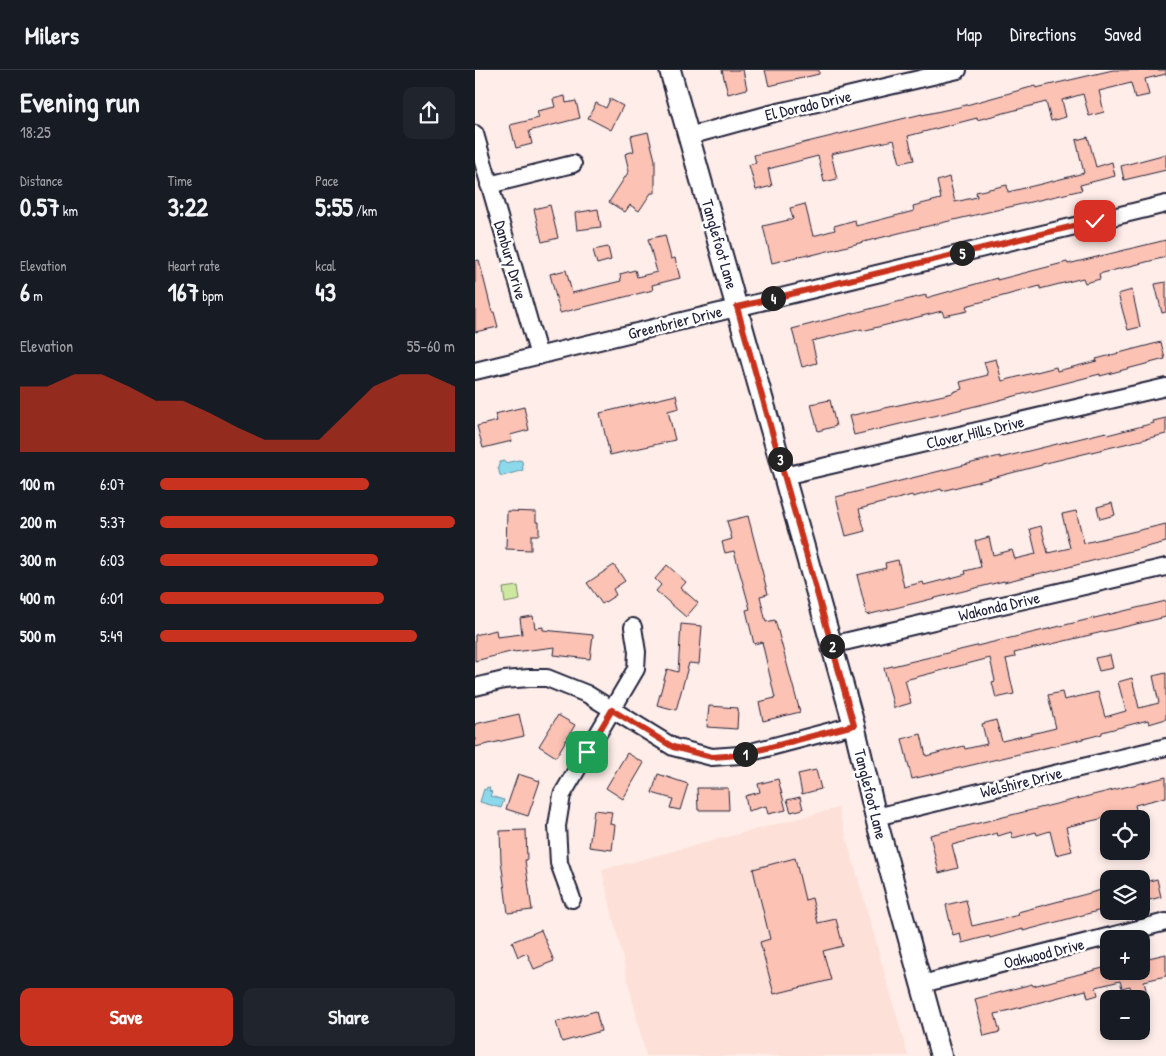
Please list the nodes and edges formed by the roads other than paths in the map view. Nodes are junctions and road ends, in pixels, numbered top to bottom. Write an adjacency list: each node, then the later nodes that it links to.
1 (670, 70): 4 (main road, Tanglefoot Lane)
2 (958, 70): 4 (street, El Dorado Drive)
3 (475, 134): 6 (street, Danbury Drive)
4 (689, 136): 8 (main road, Tanglefoot Lane)
5 (573, 164): 6 (street)
6 (489, 185): 9 (street, Danbury Drive)
7 (1166, 204): 8 (street, Greenbrier Drive)
8 (737, 307): 9 (street, Greenbrier Drive); 12 (main road, Tanglefoot Lane)
9 (539, 356): 10 (street, Greenbrier Drive)
10 (475, 371)
11 (1166, 386): 12 (street, Clover Hills Drive)
12 (785, 476): 15 (main road, Tanglefoot Lane)
13 (1166, 568): 15 (street, Wakonda Drive)
14 (633, 627): 17 (street)
15 (831, 644): 18 (main road, Tanglefoot Lane)
16 (475, 687): 17 (street)
17 (612, 710): 18 (street); 21 (street)
18 (854, 725): 20 (main road, Tanglefoot Lane)
19 (1166, 747): 20 (street, Welshire Drive)
20 (876, 817): 23 (main road, Tanglefoot Lane)
21 (573, 899)
22 (1166, 922): 23 (street, Oakwood Drive)
23 (922, 984): 24 (main road, Tanglefoot Lane)
24 (941, 1056)

